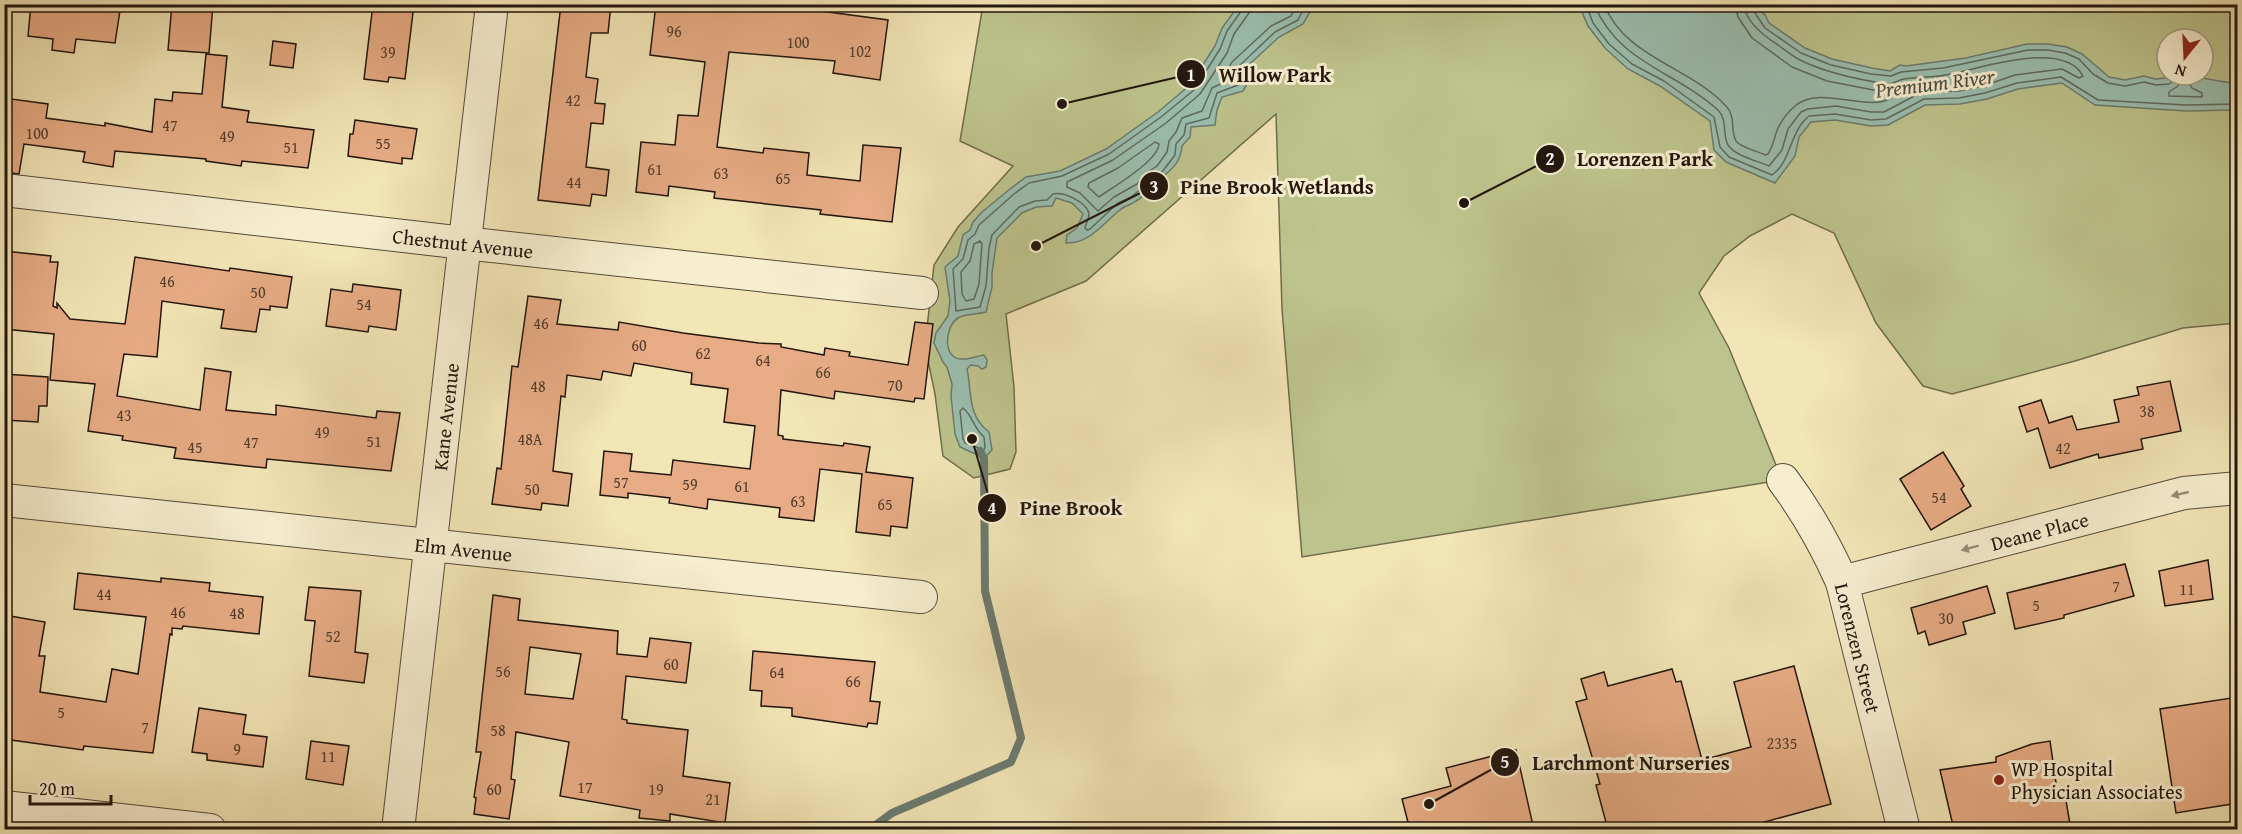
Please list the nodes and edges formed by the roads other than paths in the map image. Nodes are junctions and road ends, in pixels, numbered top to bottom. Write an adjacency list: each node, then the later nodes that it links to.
1 (492, 4): 3 (street, Kane Avenue)
2 (4, 190): 3 (street, Chestnut Avenue)
3 (464, 243): 4 (street, Chestnut Avenue); 8 (street, Kane Avenue)
4 (922, 293)
5 (1783, 480): 9 (street, Lorenzen Street)
6 (2238, 488): 9 (street, Deane Place, one-way to 9)
7 (4, 500): 8 (street, Elm Avenue)
8 (431, 546): 10 (street, Elm Avenue); 13 (street, Kane Avenue)
9 (1842, 582): 14 (street, Lorenzen Street)
10 (921, 597)
11 (4, 807): 12 (street)
12 (210, 830)
13 (398, 830)
14 (1904, 830)

